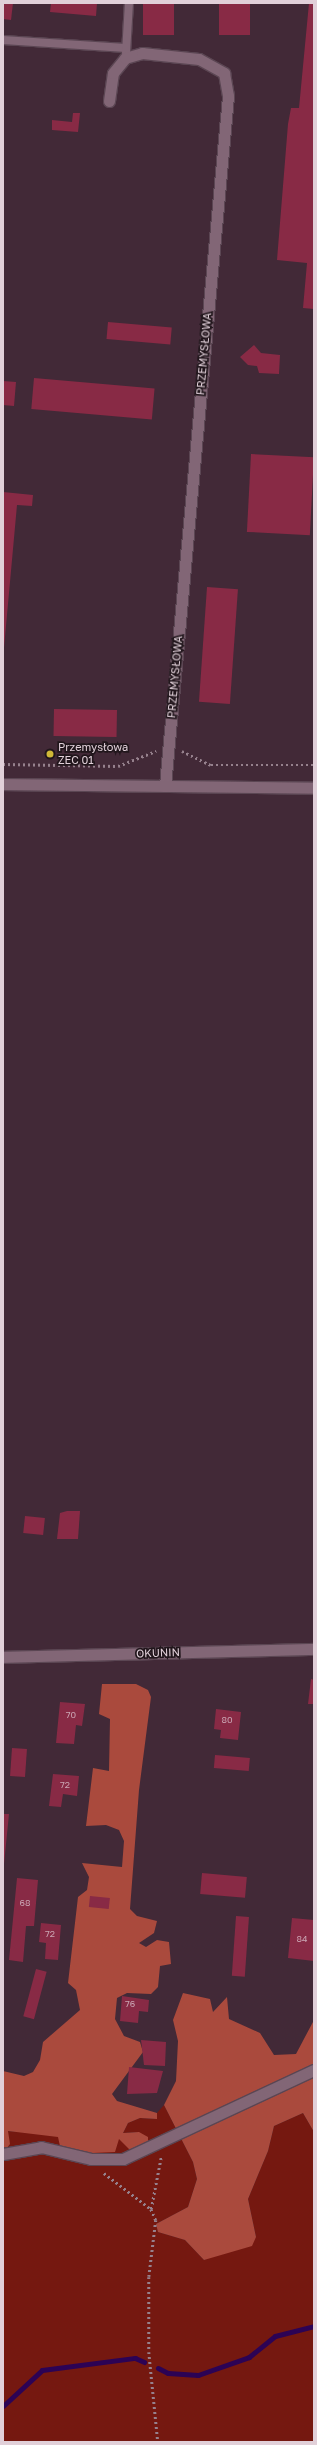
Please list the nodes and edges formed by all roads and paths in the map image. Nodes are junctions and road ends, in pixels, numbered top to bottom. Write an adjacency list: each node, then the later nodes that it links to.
1 (129, 3): 3 (lane)
2 (3, 40): 3 (lane)
3 (126, 53): 4 (street); 10 (street, PRZEMYSŁOWA)
4 (109, 102)
5 (160, 749): 7 (path)
6 (178, 749): 8 (path)
7 (3, 764)
8 (314, 765)
9 (3, 784): 10 (street)
10 (165, 786): 11 (street)
11 (314, 788)
12 (314, 1649): 13 (street, OKUNIN)
13 (3, 1657)
14 (314, 2070): 15 (street)
15 (165, 2139): 17 (street); 18 (path)
16 (3, 2154): 17 (street)
17 (92, 2160): 18 (path)
18 (151, 2210): 19 (path)
19 (158, 2442)

